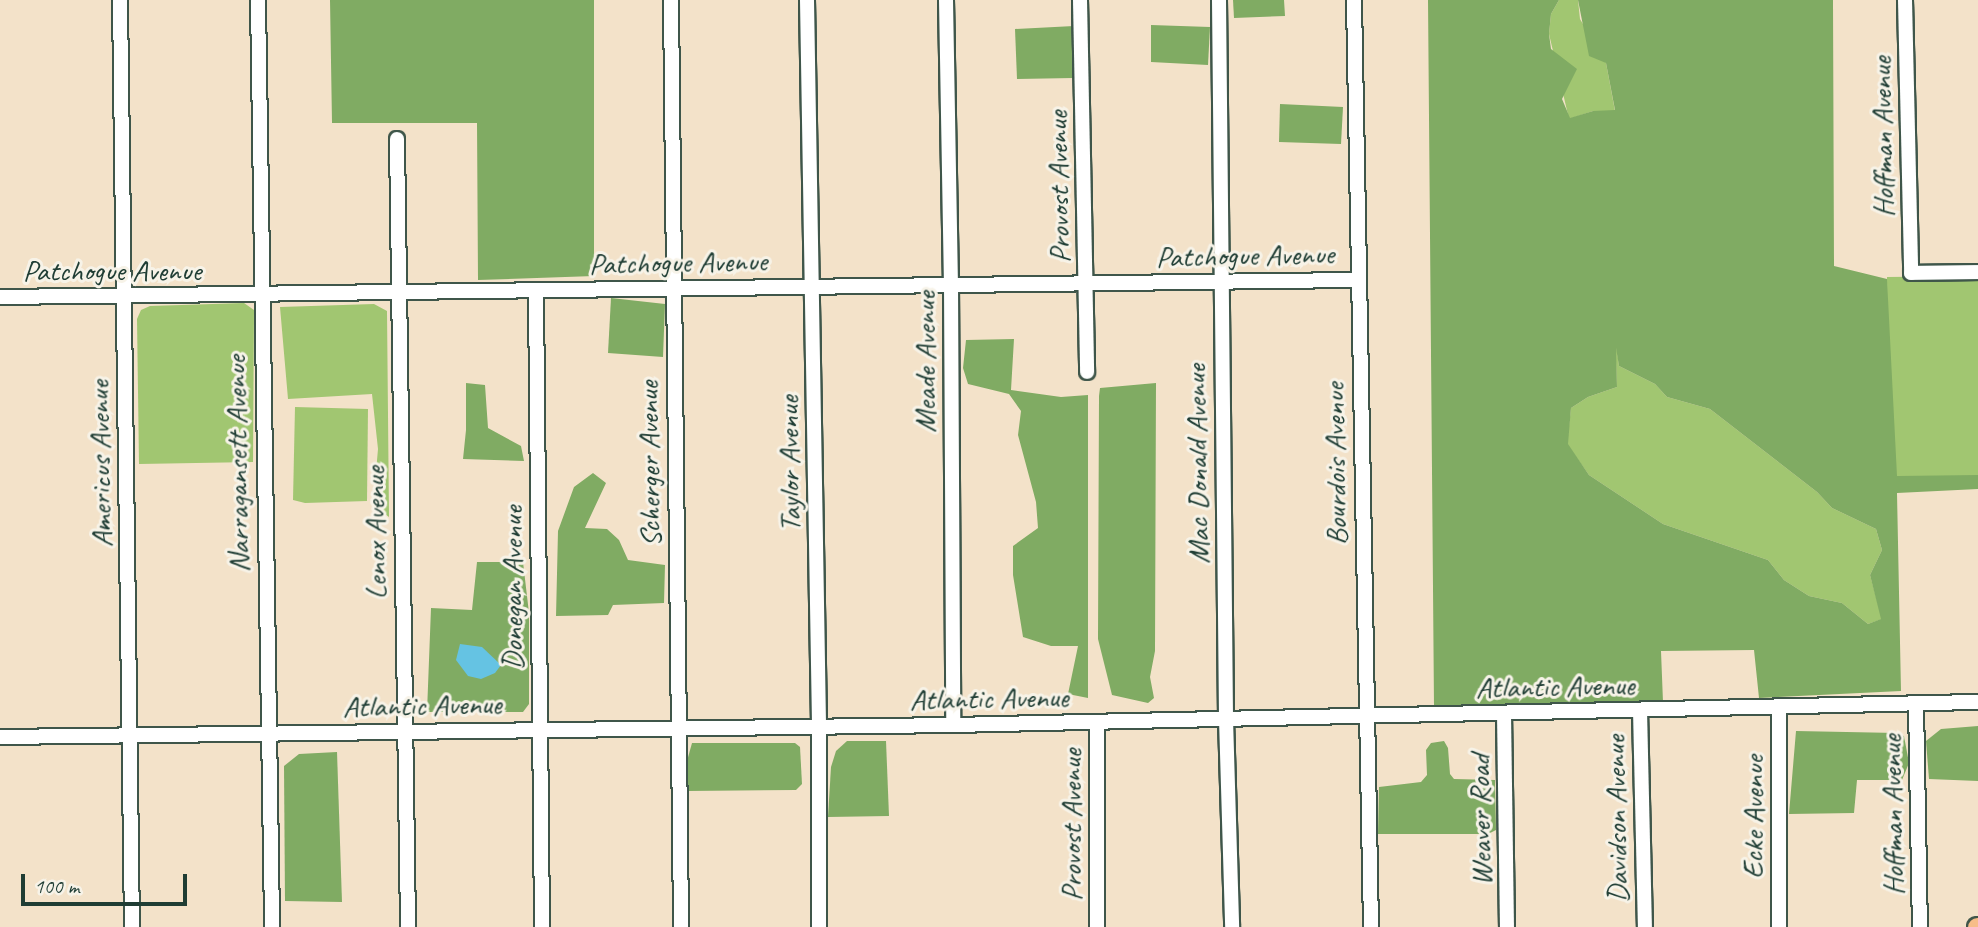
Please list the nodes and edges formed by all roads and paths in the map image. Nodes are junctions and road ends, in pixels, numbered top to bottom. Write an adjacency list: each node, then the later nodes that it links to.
1 (120, 0): 20 (street, Americus Avenue)
2 (258, 0): 21 (street, Narragansett Avenue)
3 (671, 0): 17 (street, Scherger Avenue)
4 (807, 0): 16 (street, Taylor Avenue)
5 (946, 0): 15 (street, Meade Avenue)
6 (1080, 0): 14 (street, Provost Avenue)
7 (1219, 0): 13 (street, Mac Donald Avenue)
8 (1354, 0): 12 (street, Bourdois Avenue)
9 (1905, 0): 11 (street, Hoffman Avenue)
10 (397, 139): 19 (street, Lenox Avenue)
11 (1978, 272)
12 (1358, 280): 13 (street, Patchogue Avenue); 29 (street, Bourdois Avenue)
13 (1221, 281): 14 (street, Patchogue Avenue); 30 (street, Mac Donald Avenue)
14 (1086, 283): 15 (street, Patchogue Avenue); 23 (street, Provost Avenue)
15 (951, 285): 16 (street, Patchogue Avenue); 32 (street, Meade Avenue)
16 (812, 286): 17 (street, Patchogue Avenue); 33 (street, Taylor Avenue)
17 (673, 287): 18 (street, Patchogue Avenue); 34 (street, Scherger Avenue)
18 (536, 291): 19 (street, Patchogue Avenue); 35 (street, Donegan Avenue)
19 (398, 294): 21 (street, Patchogue Avenue); 36 (street, Lenox Avenue)
20 (123, 296): 21 (street, Patchogue Avenue); 22 (street, Patchogue Avenue); 38 (street, Americus Avenue)
21 (260, 296): 37 (street, Narragansett Avenue)
22 (0, 297)
23 (1087, 372)
24 (1978, 702): 25 (street, Atlantic Avenue)
25 (1916, 703): 26 (street, Atlantic Avenue); 52 (street, Hoffman Avenue)
26 (1779, 706): 27 (street, Atlantic Avenue); 51 (street, Ecke Avenue)
27 (1640, 710): 28 (street, Atlantic Avenue); 50 (street, Davidson Avenue)
28 (1504, 713): 29 (street, Atlantic Avenue); 49 (street, Weaver Road)
29 (1366, 715): 30 (street, Atlantic Avenue); 48 (street, Bourdois Avenue)
30 (1226, 719): 31 (street, Atlantic Avenue); 47 (street, Mac Donald Avenue)
31 (1097, 722): 32 (street, Atlantic Avenue); 46 (street, Provost Avenue)
32 (953, 725): 33 (street, Atlantic Avenue)
33 (819, 726): 34 (street, Atlantic Avenue); 45 (street, Taylor Avenue)
34 (679, 728): 35 (street, Atlantic Avenue); 44 (street, Scherger Avenue)
35 (539, 730): 36 (street, Atlantic Avenue); 43 (street, Donegan Avenue)
36 (404, 732): 37 (street, Atlantic Avenue); 42 (street, Lenox Avenue)
37 (268, 734): 38 (street, Atlantic Avenue); 41 (street, Narragansett Avenue)
38 (130, 736): 39 (street, Atlantic Avenue); 40 (street, Americus Avenue)
39 (0, 737)
40 (132, 927)
41 (272, 927)
42 (408, 927)
43 (542, 927)
44 (681, 927)
45 (819, 927)
46 (1097, 927)
47 (1232, 927)
48 (1371, 927)
49 (1507, 927)
50 (1645, 927)
51 (1779, 927)
52 (1920, 927)

